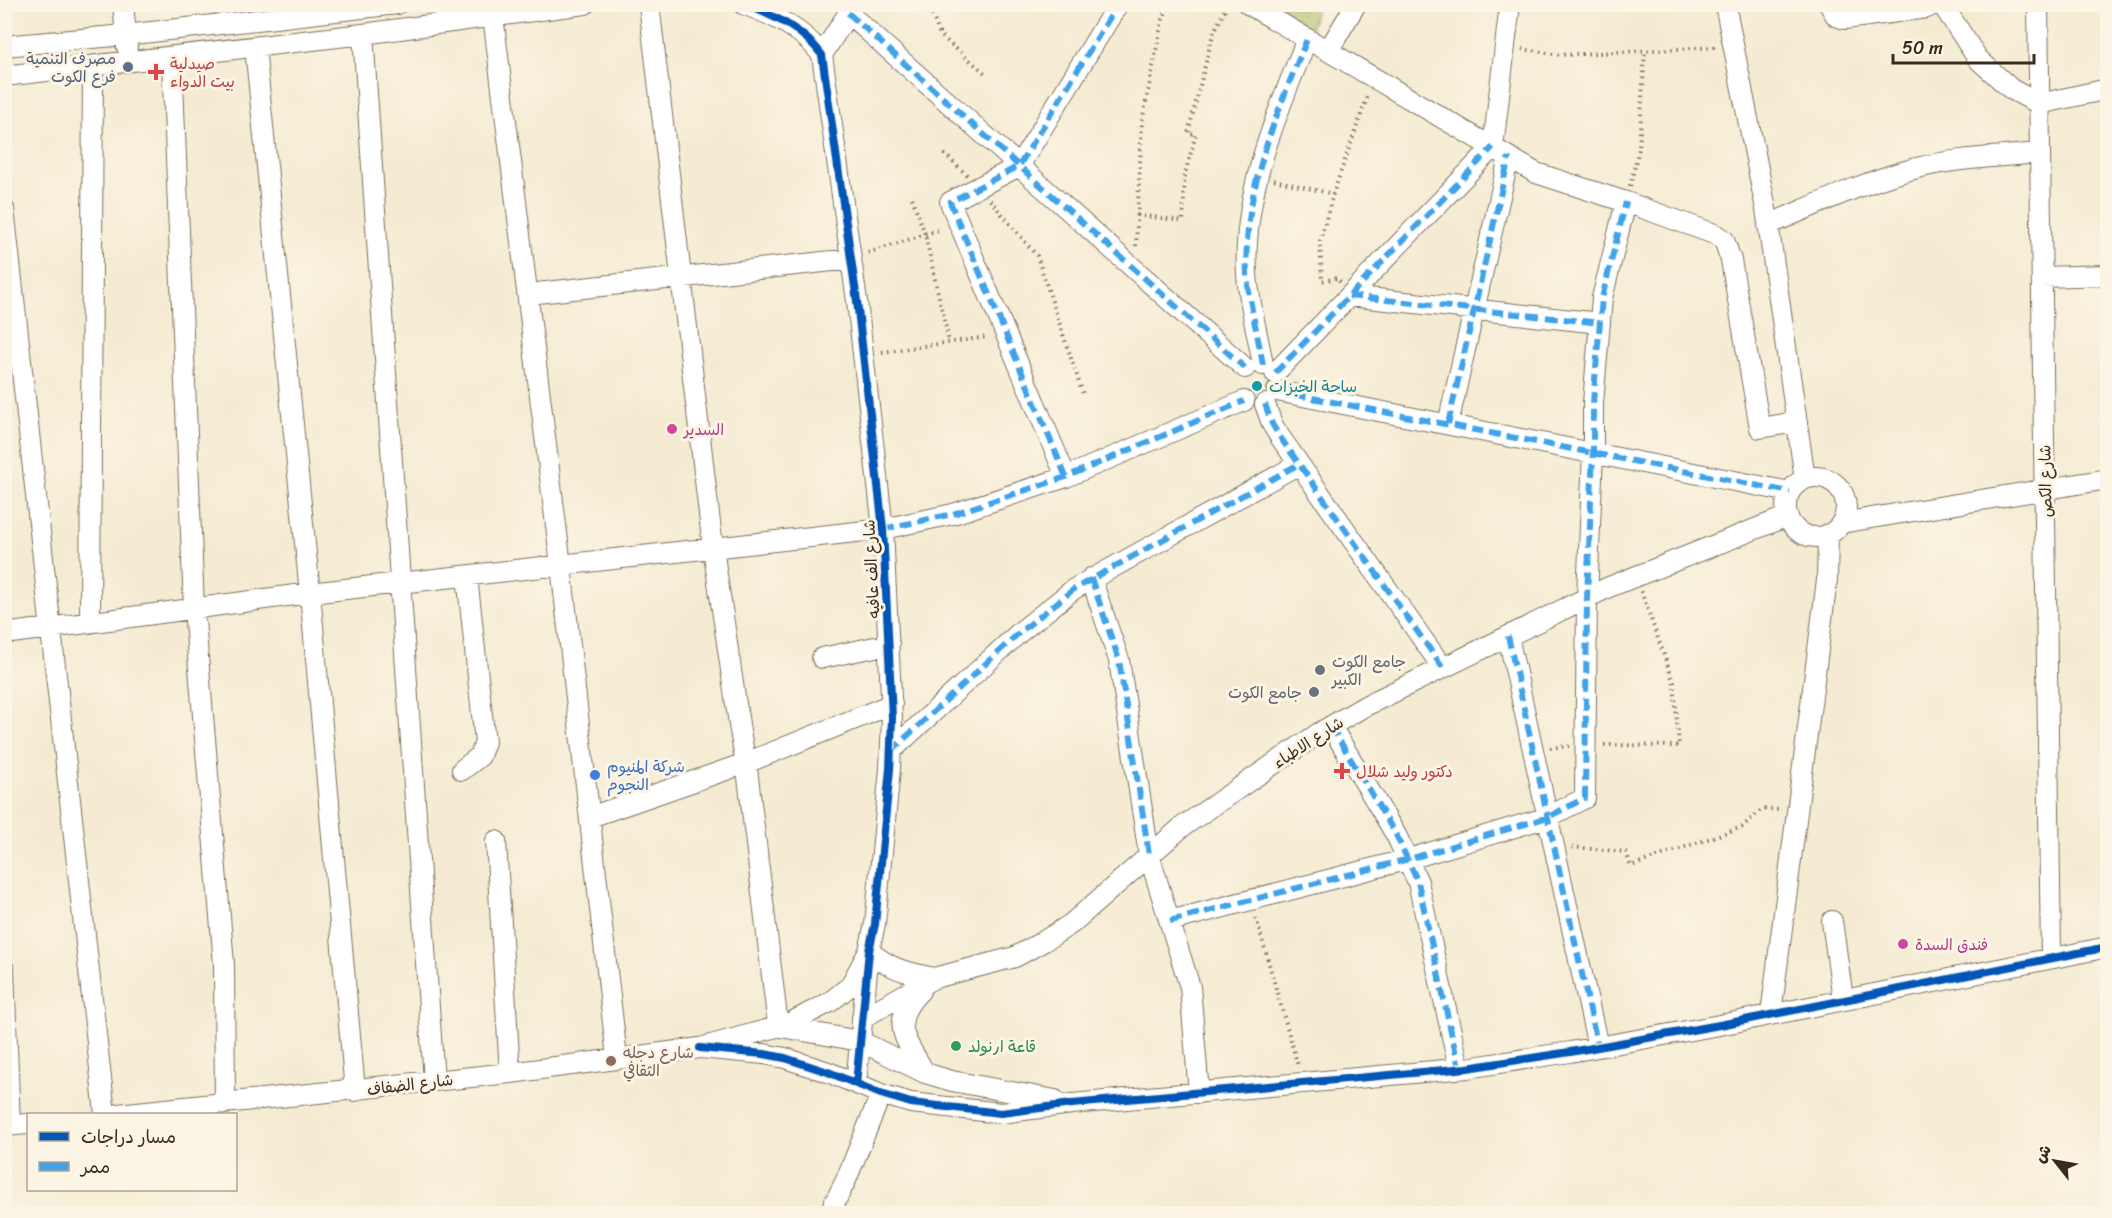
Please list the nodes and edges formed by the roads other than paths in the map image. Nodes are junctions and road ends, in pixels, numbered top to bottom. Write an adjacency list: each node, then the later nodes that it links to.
1 (123, 4): 18 (street)
2 (397, 4): 18 (street)
3 (585, 4): 16 (street)
4 (649, 4): 38 (street)
5 (743, 4): 23 (street)
6 (1119, 4): 32 (street)
7 (1248, 4): 19 (street)
8 (1356, 4): 22 (street)
9 (1510, 4): 30 (street)
10 (1725, 4): 35 (street)
11 (1829, 4): 12 (street)
12 (1934, 4)
13 (1942, 4): 29 (street)
14 (2038, 4): 29 (street, شارع الكص)
15 (851, 9): 23 (street); 32 (street)
16 (493, 16): 17 (street); 40 (street)
17 (363, 34): 21 (street); 62 (street)
18 (125, 35): 20 (street); 25 (street)
19 (1307, 39): 22 (street); 44 (street)
20 (4, 46)
21 (255, 47): 24 (street); 63 (street)
22 (1328, 51): 30 (street)
23 (822, 55): 36 (street, شارع الف عافيه)
24 (172, 57): 25 (street); 65 (street)
25 (129, 62): 26 (street)
26 (93, 67): 27 (street); 66 (street)
27 (4, 76)
28 (2108, 89): 29 (street)
29 (2039, 104): 31 (street, شارع الكص)
30 (1501, 152): 33 (street); 41 (street); 42 (street)
31 (2040, 153): 35 (street); 39 (street, شارع الكص)
32 (1019, 166): 44 (street); 50 (street)
33 (1626, 202): 43 (street); 46 (street)
34 (4, 209): 67 (street)
35 (1768, 225): 46 (street)
36 (851, 259): 38 (street); 56 (street, شارع الف عافيه)
37 (2108, 275): 39 (street)
38 (682, 277): 40 (street); 58 (street)
39 (2042, 277): 53 (street, شارع الكص)
40 (528, 294): 59 (street)
41 (1349, 296): 42 (street); 44 (street)
42 (1474, 310): 43 (street); 47 (street)
43 (1600, 323): 48 (street)
44 (1265, 380): 45 (street); 45 (street); 47 (street); 49 (street)
45 (1244, 401): 50 (street)
46 (1797, 422): 51 (street)
47 (1448, 424): 48 (street)
48 (1593, 452): 54 (street); 64 (street)
49 (1299, 464): 61 (street); 72 (street)
50 (1066, 477): 56 (street)
51 (1805, 478): 54 (street); 57 (street)
52 (2108, 479): 53 (street)
53 (2045, 491): 57 (street); 87 (street, شارع الكص)
54 (1790, 492): 55 (street)
55 (1788, 516): 57 (street); 64 (street, شارع الاطباء)
56 (883, 529): 58 (street); 70 (street, شارع الف عافيه)
57 (1835, 529): 91 (street)
58 (713, 548): 59 (street); 76 (street)
59 (561, 566): 60 (street); 78 (street)
60 (467, 576): 62 (street); 77 (street)
61 (1091, 578): 75 (street); 81 (street)
62 (401, 583): 63 (street); 101 (street)
63 (310, 593): 65 (street); 103 (street)
64 (1587, 598): 69 (street, شارع الاطباء); 79 (street)
65 (194, 609): 66 (street); 106 (street)
66 (90, 623): 67 (street)
67 (51, 628): 68 (street); 108 (street)
68 (4, 634)
69 (1508, 636): 72 (street, شارع الاطباء); 79 (street)
70 (889, 644): 71 (street); 73 (street, شارع الف عافيه)
71 (822, 658)
72 (1443, 668): 74 (street, شارع الاطباء)
73 (892, 704): 75 (street, شارع الف عافيه); 76 (street)
74 (1331, 726): 81 (street, شارع الاطباء); 82 (street)
75 (891, 751): 86 (street, شارع الف عافيه)
76 (746, 763): 78 (street); 93 (street)
77 (462, 770)
78 (590, 817): 97 (street)
79 (1548, 817): 82 (street); 95 (street)
80 (496, 841): 99 (street)
81 (1149, 855): 83 (street); 89 (street, شارع الاطباء)
82 (1409, 859): 83 (street); 98 (street)
83 (1170, 921): 104 (street)
84 (1832, 921): 90 (street)
85 (2108, 947): 87 (street)
86 (869, 951): 89 (street); 92 (street, شارع الف عافيه); 93 (street)
87 (2051, 957): 90 (street)
88 (4, 969): 110 (street)
89 (934, 978): 92 (street, شارع الاطباء); 100 (street)
90 (1843, 999): 91 (street)
91 (1771, 1014): 95 (street)
92 (862, 1018): 94 (street, شارع الف عافيه)
93 (778, 1026): 94 (street); 96 (street)
94 (860, 1041): 100 (street); 102 (street, شارع الف عافيه)
95 (1598, 1047): 98 (street)
96 (700, 1048): 97 (street, شارع الضفاف); 102 (street)
97 (617, 1058): 99 (street, شارع الضفاف)
98 (1459, 1068): 104 (street)
99 (510, 1073): 101 (street, شارع الضفاف)
100 (925, 1073): 107 (street)
101 (434, 1081): 103 (street, شارع الضفاف)
102 (856, 1084): 105 (street)
103 (355, 1091): 106 (street, شارع الضفاف)
104 (1199, 1093): 107 (street)
105 (881, 1094): 107 (street); 111 (street)
106 (225, 1104): 109 (street, شارع الضفاف)
107 (1072, 1104)
108 (105, 1113)
109 (129, 1113)
110 (14, 1125)
111 (829, 1214)

